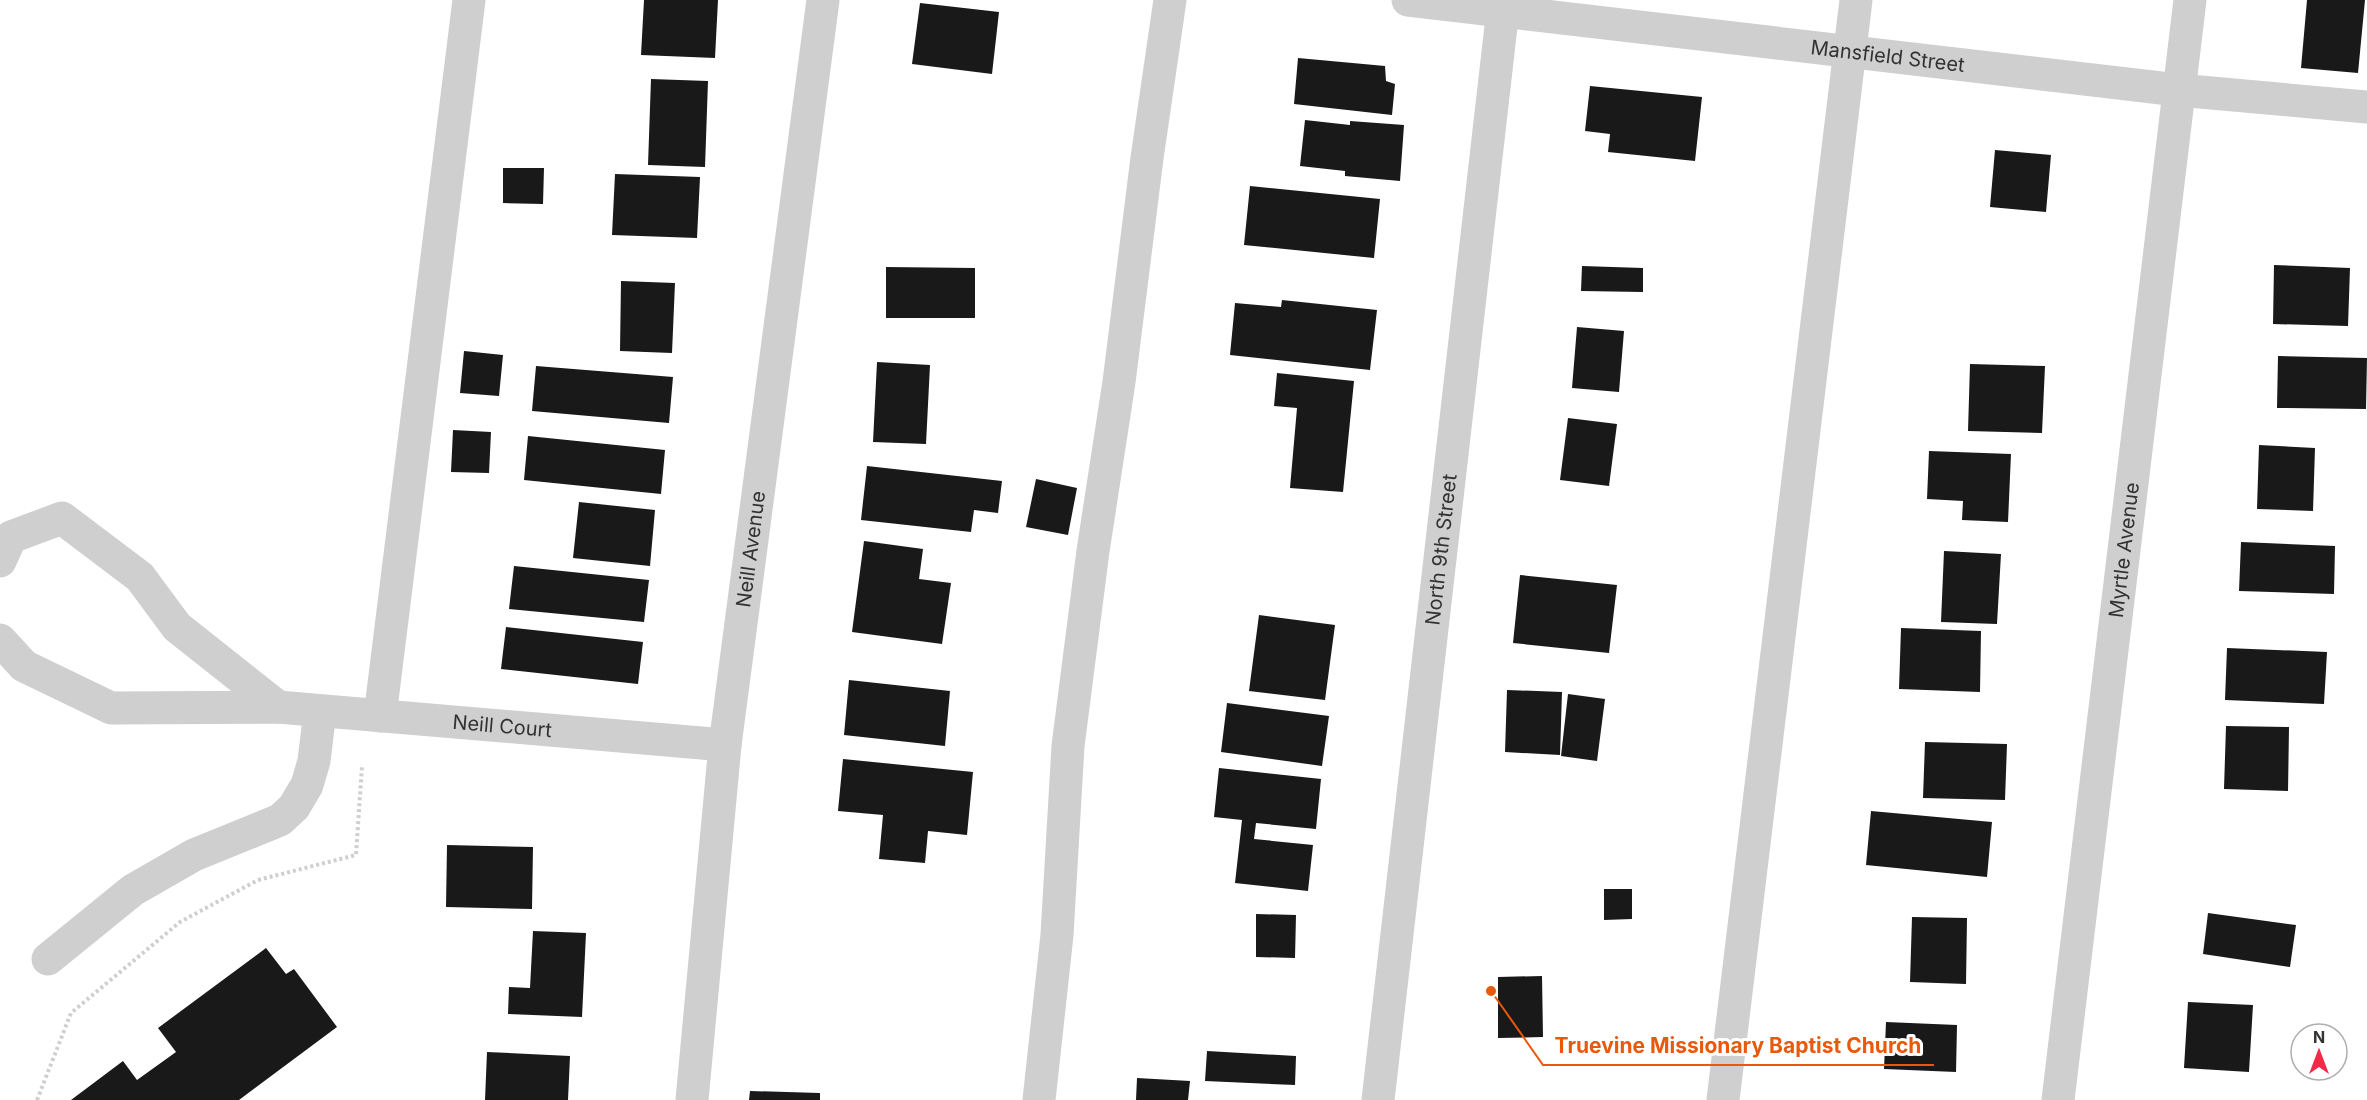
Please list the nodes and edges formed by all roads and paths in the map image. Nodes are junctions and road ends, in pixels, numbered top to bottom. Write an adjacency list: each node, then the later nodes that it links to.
1 (469, 0): 15 (street)
2 (823, 0): 16 (street, Neill Avenue)
3 (1170, 0): 21 (street)
4 (1408, 0): 7 (street, Mansfield Street)
5 (1856, 0): 8 (street)
6 (2190, 0): 9 (street, Myrtle Avenue)
7 (1504, 6): 8 (street, Mansfield Street); 22 (street, North 9th Street)
8 (1850, 53): 9 (street, Mansfield Street); 23 (street)
9 (2178, 90): 10 (street, Mansfield Street); 24 (street, Myrtle Avenue)
10 (2367, 107)
11 (0, 561): 13 (street)
12 (0, 640): 13 (street, Neill Court)
13 (278, 707): 14 (street, Neill Court)
14 (320, 711): 15 (street, Neill Court); 18 (street)
15 (380, 716): 16 (street, Neill Court)
16 (725, 745): 20 (street, Neill Avenue)
17 (362, 766): 19 (path)
18 (48, 959)
19 (38, 1100)
20 (692, 1100)
21 (1040, 1100)
22 (1378, 1100)
23 (1723, 1100)
24 (2058, 1100)

